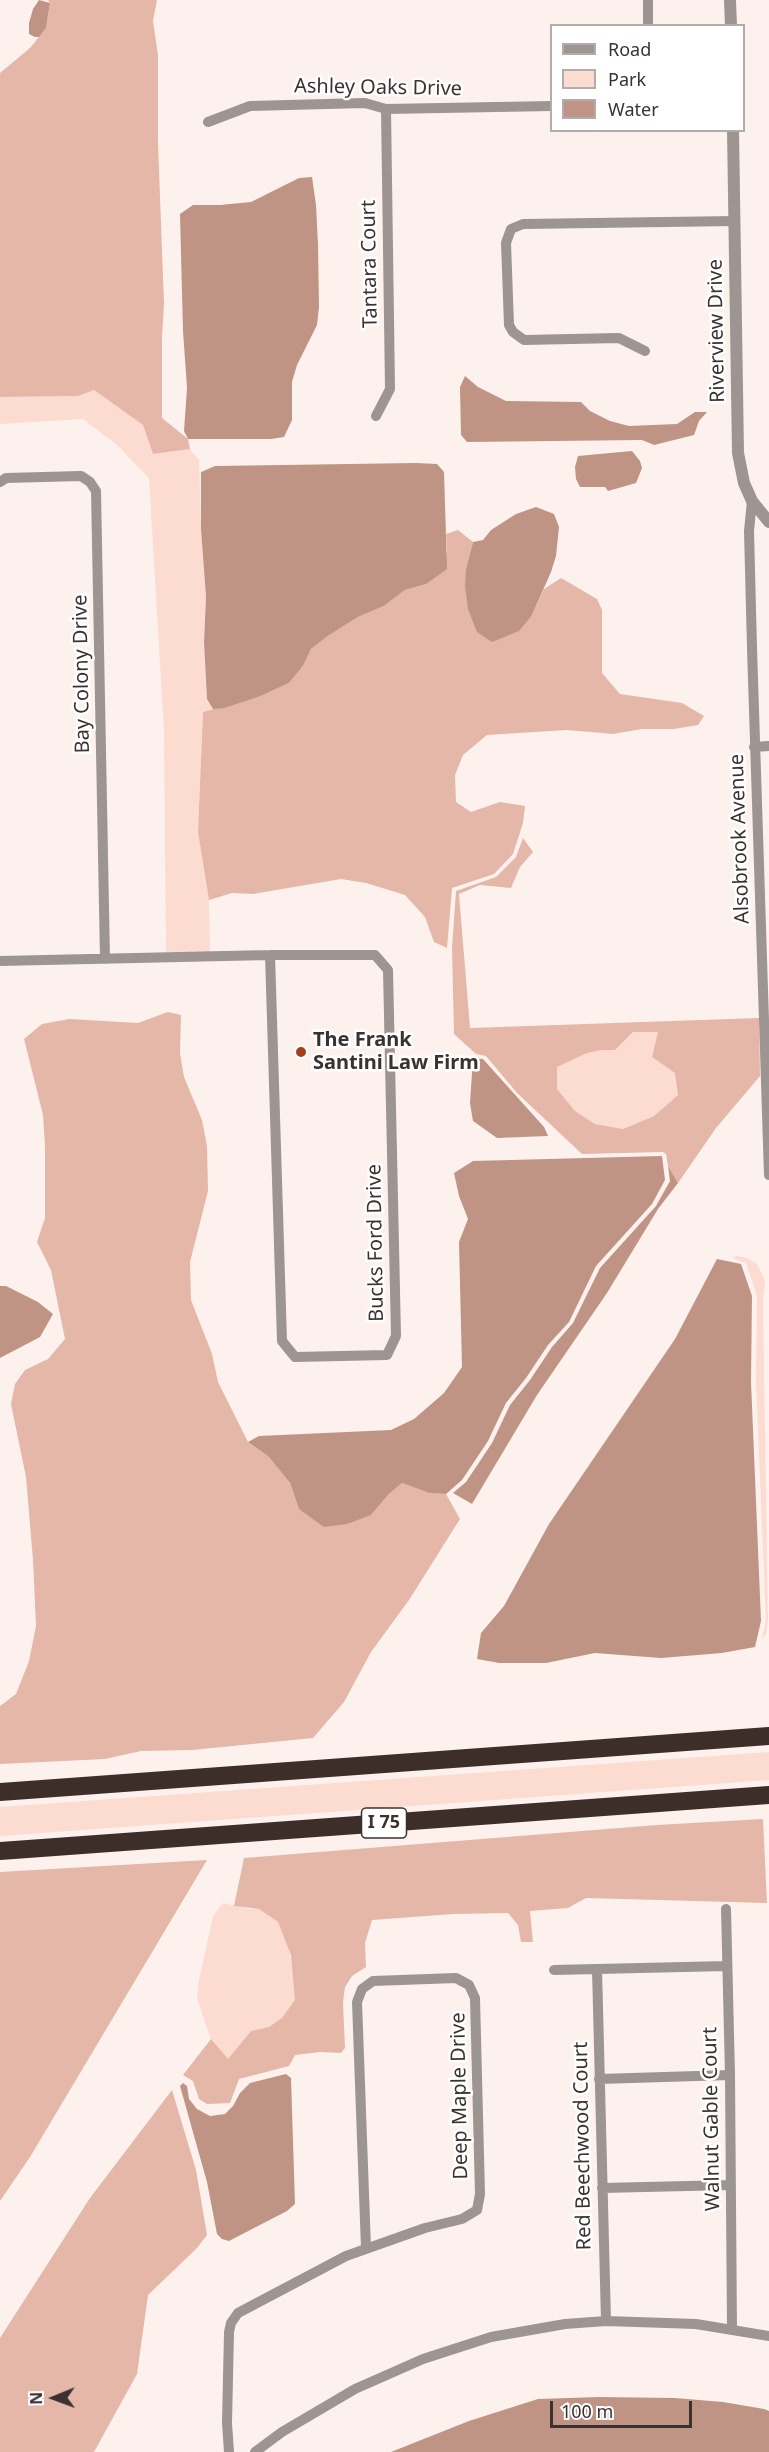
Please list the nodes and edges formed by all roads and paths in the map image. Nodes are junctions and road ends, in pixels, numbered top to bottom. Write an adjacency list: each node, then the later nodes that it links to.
1 (648, 0): 3 (street)
2 (730, 0): 4 (street)
3 (648, 24)
4 (731, 24)
5 (550, 106): 6 (street, Ashley Oaks Drive)
6 (386, 109): 7 (street, Ashley Oaks Drive); 11 (street, Tantara Court)
7 (208, 122)
8 (733, 132): 9 (street, Riverview Drive)
9 (735, 221): 10 (street); 13 (street, Riverview Drive)
10 (645, 351)
11 (376, 416)
12 (0, 482): 18 (street, Bay Colony Drive)
13 (752, 501): 14 (street, Riverview Drive); 16 (street, Alsobrook Avenue)
14 (769, 522)
15 (769, 746): 16 (street)
16 (754, 747): 20 (street, Alsobrook Avenue)
17 (270, 955): 17 (street, Bucks Ford Drive); 18 (street, Bucks Ford Drive)
18 (105, 959): 19 (street, Bucks Ford Drive)
19 (0, 961)
20 (769, 1175)
21 (769, 1736): 22 (highway)
22 (0, 1792)
23 (769, 1795): 24 (highway, I 75)
24 (0, 1851)
25 (726, 1909): 26 (street, Walnut Gable Court)
26 (728, 1966): 27 (street); 29 (street, Walnut Gable Court)
27 (597, 1969): 28 (street); 30 (street, Red Beechwood Court)
28 (554, 1970)
29 (730, 2075): 30 (street); 31 (street, Walnut Gable Court)
30 (599, 2079): 32 (street, Red Beechwood Court)
31 (731, 2185): 32 (street); 35 (street, Walnut Gable Court)
32 (602, 2188): 34 (street, Red Beechwood Court)
33 (366, 2248): 33 (street, Deep Maple Drive); 37 (street, Deep Maple Drive)
34 (606, 2321): 35 (street); 38 (street)
35 (732, 2330): 36 (street)
36 (769, 2336)
37 (229, 2452)
38 (255, 2452)

